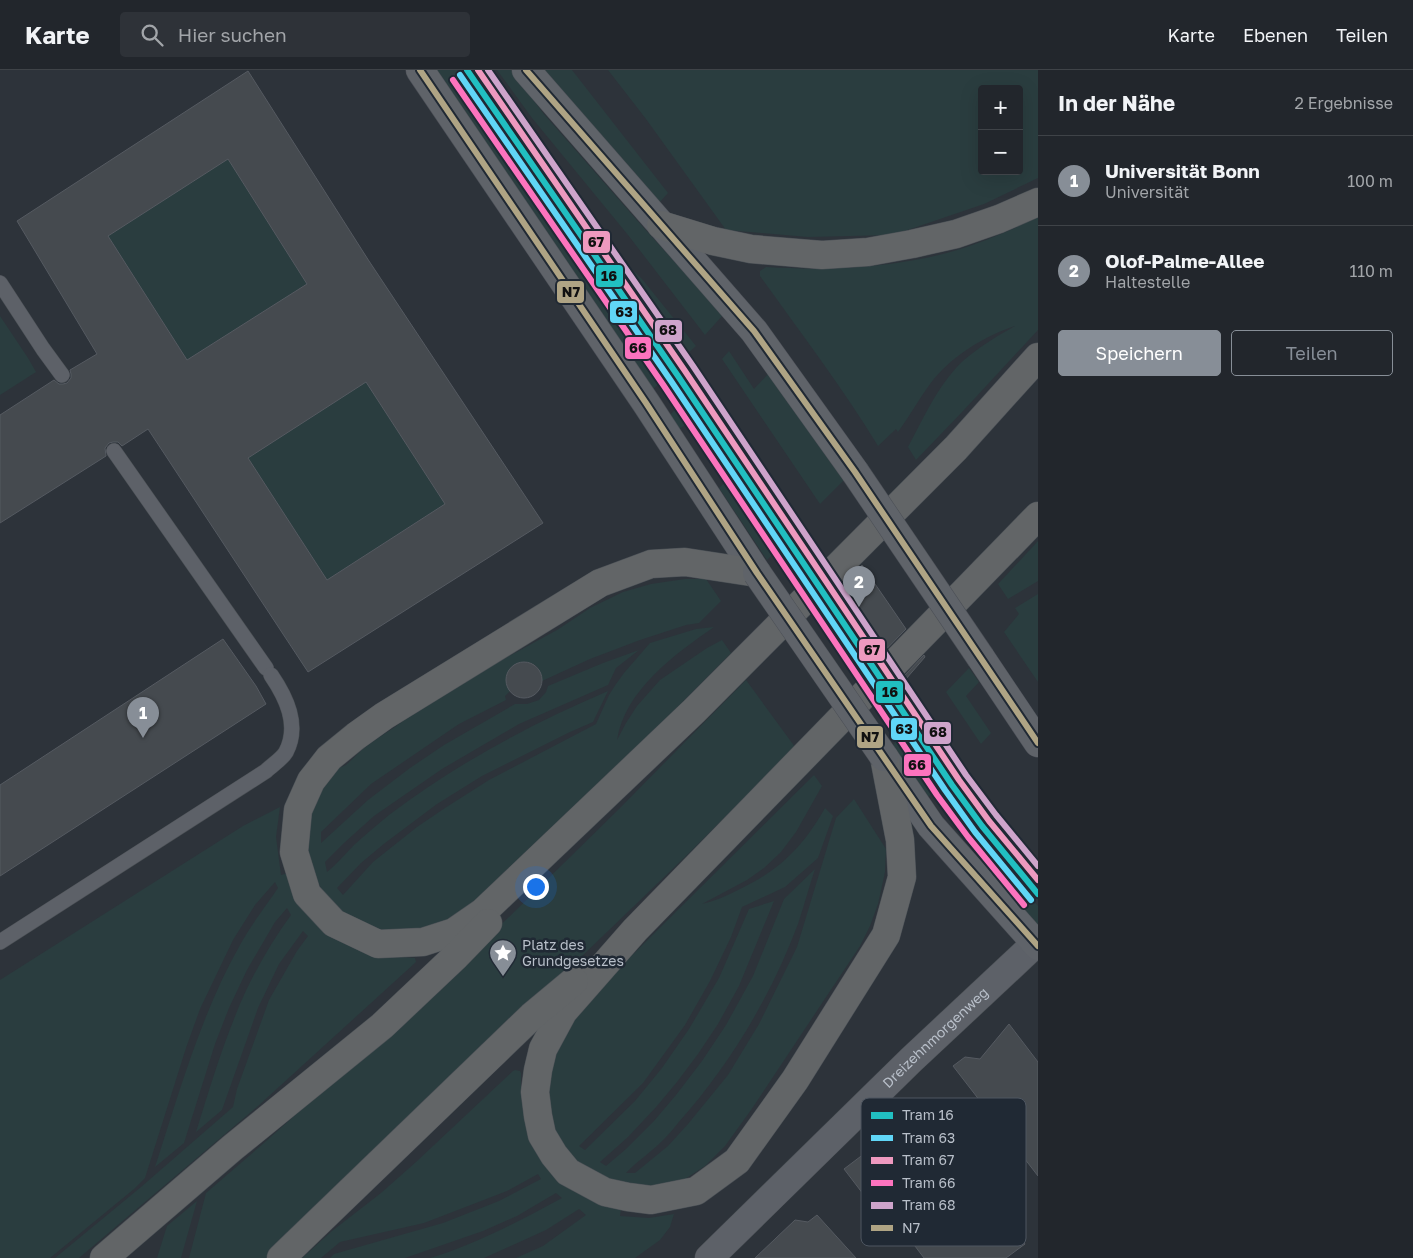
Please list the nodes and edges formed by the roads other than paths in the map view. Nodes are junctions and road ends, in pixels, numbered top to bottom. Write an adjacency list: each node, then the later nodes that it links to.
1 (420, 70): 10 (main road)
2 (526, 70): 4 (main road)
3 (1038, 202): 4 (highway)
4 (661, 225): 11 (main road, bridge)
5 (0, 283): 7 (lane)
6 (1038, 357): 13 (highway)
7 (62, 375)
8 (114, 451): 15 (lane)
9 (1038, 516): 14 (highway)
10 (757, 573): 12 (main road, bridge); 13 (highway)
11 (1038, 743)
12 (884, 757): 14 (highway); 16 (main road)
13 (600, 802): 19 (highway)
14 (634, 930): 20 (highway)
15 (0, 942)
16 (1037, 945): 17 (street, Dreizehnmorgenweg)
17 (872, 1098)
18 (861, 1109): 21 (street, Dreizehnmorgenweg)
19 (104, 1258)
20 (281, 1258)
21 (709, 1258)

